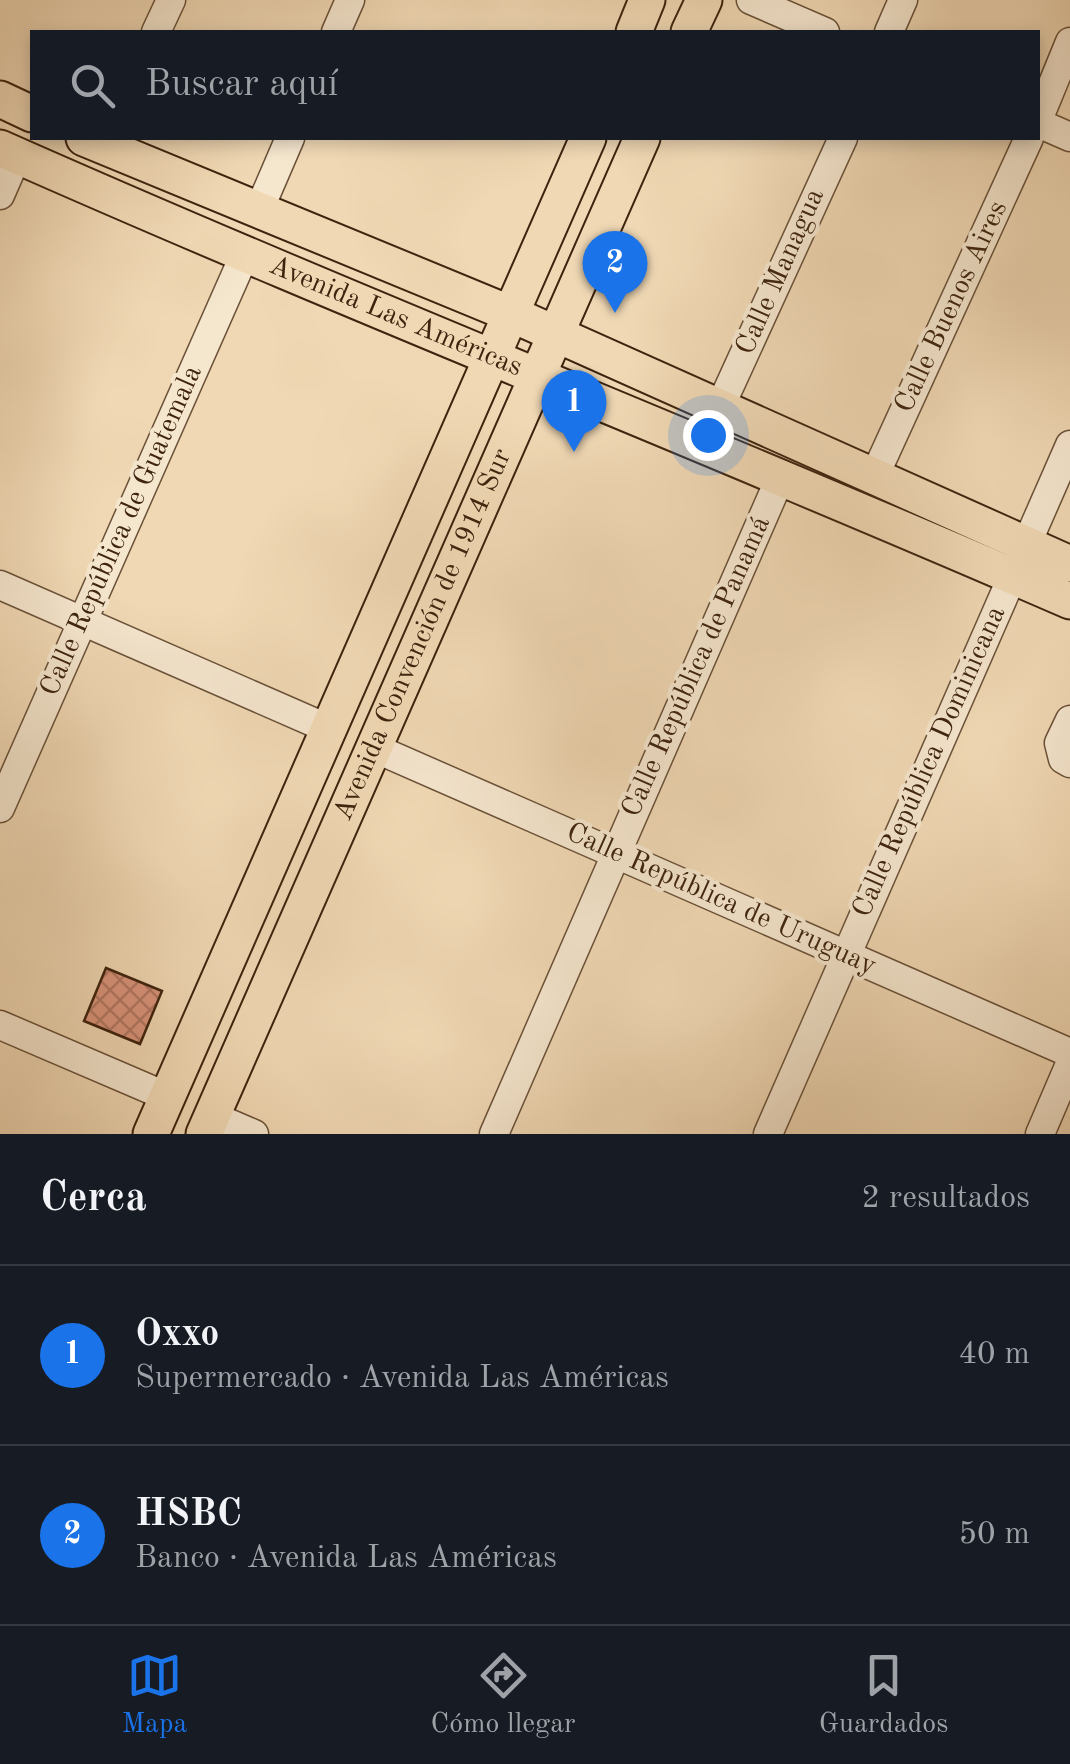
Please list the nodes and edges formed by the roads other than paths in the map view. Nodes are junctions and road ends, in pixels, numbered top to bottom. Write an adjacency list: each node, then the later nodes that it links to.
1 (170, 0): 7 (street)
2 (350, 0): 8 (street)
3 (647, 0): 9 (main road)
4 (704, 0): 10 (main road)
5 (751, 0): 11 (street)
6 (903, 0): 12 (street)
7 (157, 30)
8 (337, 30)
9 (635, 30)
10 (690, 30)
11 (820, 30)
12 (891, 30)
13 (1070, 42): 16 (street)
14 (0, 100): 15 (main road)
15 (30, 113)
16 (1040, 116)
17 (1040, 122): 18 (street)
18 (1070, 137)
19 (289, 140): 27 (street)
20 (587, 140): 29 (main road, Avenida Convención de 1914 Sur)
21 (641, 140): 30 (main road, Avenida Convención de 1914 Sur)
22 (842, 140): 33 (street, Calle Managua)
23 (1029, 140): 36 (street, Calle Buenos Aires)
24 (100, 141): 27 (main road, Avenida Las Américas)
25 (9, 152): 26 (street); 28 (main road, Avenida Las Américas)
26 (0, 195)
27 (259, 210): 29 (main road, Avenida Las Américas)
28 (245, 254): 31 (main road, Avenida Las Américas); 41 (street, Calle República de Guatemala)
29 (511, 314): 30 (main road, Avenida Las Américas); 31 (main road, Avenida Convención de 1914 Sur)
30 (554, 334): 32 (main road, Avenida Convención de 1914 Sur); 33 (main road, Avenida Las Américas)
31 (492, 356): 32 (main road, Avenida Las Américas); 43 (main road, Avenida Convención de 1914 Sur)
32 (536, 374): 35 (main road, Avenida Las Américas); 44 (main road, Avenida Convención de 1914 Sur)
33 (720, 408): 36 (main road, Avenida Las Américas)
34 (1070, 444): 37 (street, Calle República Dominicana)
35 (781, 476): 37 (main road, Avenida Las Américas); 47 (street, Calle República de Panamá)
36 (874, 477): 37 (main road, Avenida Las Américas)
37 (1018, 560): 38 (main road, Avenida Las Américas); 40 (main road, Avenida Las Américas); 48 (street, Calle República Dominicana)
38 (1070, 564)
39 (0, 586): 41 (street)
40 (1070, 602)
41 (82, 621): 43 (street); 46 (street, Calle República de Guatemala)
42 (1070, 720): 45 (street)
43 (329, 728): 52 (main road, Avenida Convención de 1914 Sur)
44 (372, 748): 47 (street, Calle República de Uruguay); 53 (main road, Avenida Convención de 1914 Sur)
45 (1070, 763)
46 (0, 808)
47 (616, 854): 48 (street, Calle República de Uruguay); 56 (street, Calle República de Panamá)
48 (846, 954): 50 (street, Calle República de Uruguay); 57 (street, Calle República Dominicana)
49 (0, 1025): 52 (street)
50 (1070, 1052)
51 (1070, 1064): 58 (street)
52 (168, 1097): 54 (main road, Avenida Convención de 1914 Sur)
53 (208, 1125): 55 (street)
54 (151, 1134)
55 (254, 1134)
56 (494, 1134)
57 (768, 1134)
58 (1040, 1134)

